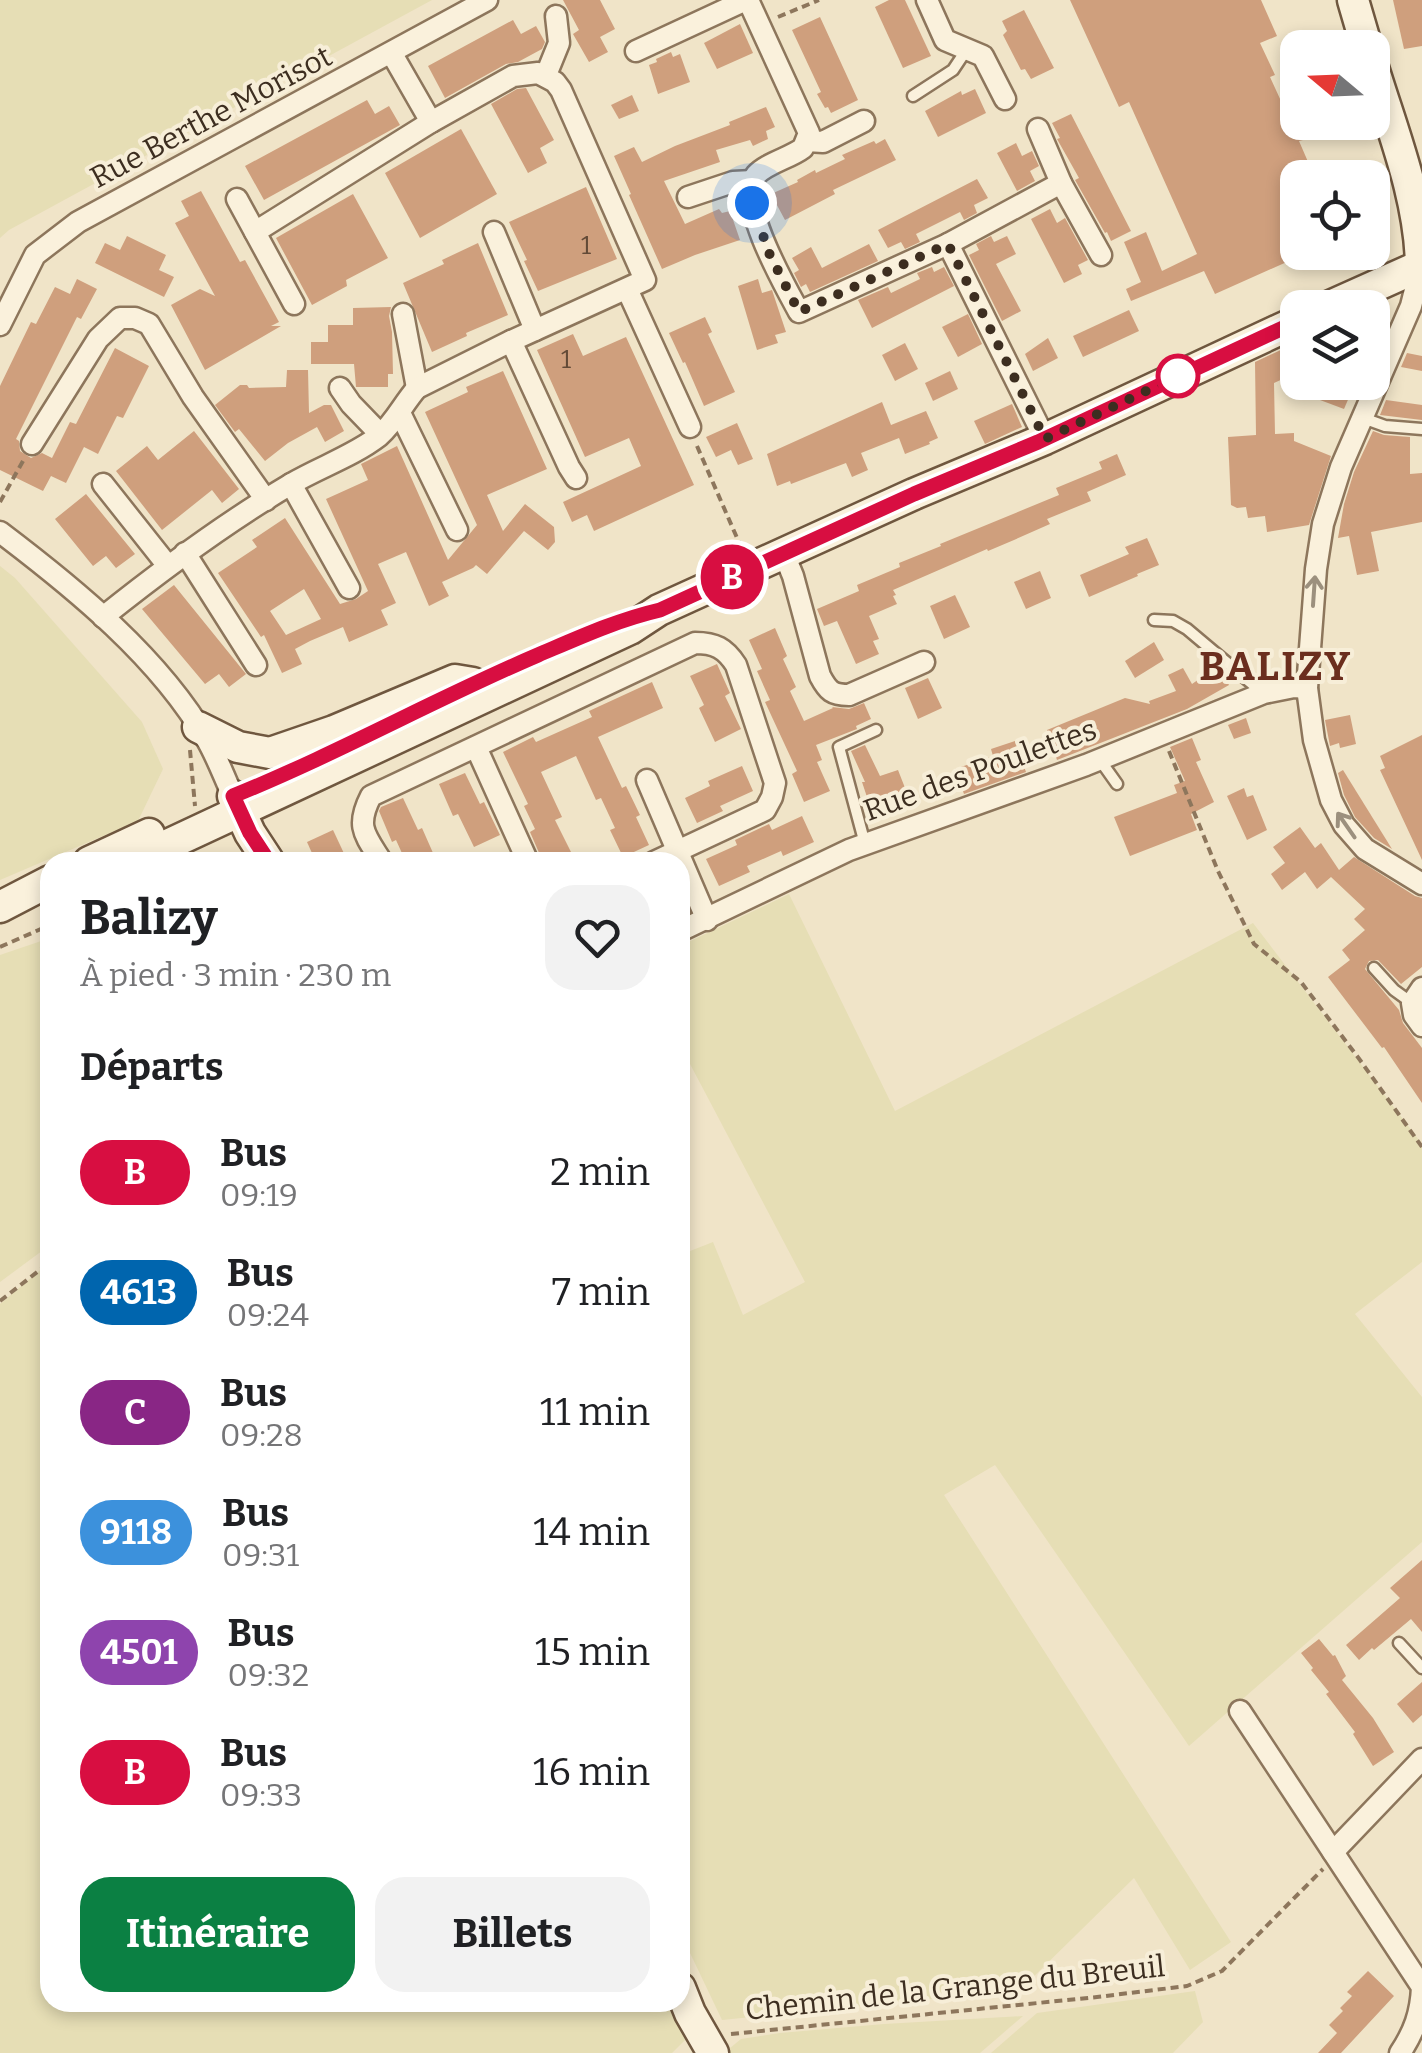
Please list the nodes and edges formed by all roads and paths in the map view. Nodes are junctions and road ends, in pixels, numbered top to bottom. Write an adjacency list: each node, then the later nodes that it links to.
1 (487, 0): 11 (street, Rue Berthe Morisot)
2 (747, 0): 7 (street); 10 (street)
3 (819, 0): 7 (path)
4 (927, 0): 9 (street)
5 (1354, 0): 8 (main road)
6 (556, 16): 12 (street)
7 (760, 24): 19 (street)
8 (1363, 30)
9 (966, 49): 13 (lane); 14 (street)
10 (636, 51)
11 (392, 54): 16 (street); 33 (street, Rue Berthe Morisot)
12 (546, 75): 16 (street); 29 (street)
13 (913, 96)
14 (1004, 99)
15 (864, 121): 19 (street)
16 (431, 122): 24 (street)
17 (1390, 124): 28 (main road)
18 (1038, 129): 21 (street)
19 (808, 141): 20 (street)
20 (754, 181): 22 (street); 26 (street)
21 (1061, 182): 26 (street); 27 (street)
22 (688, 197)
23 (237, 200): 24 (street)
24 (255, 232): 31 (street)
25 (494, 232): 35 (street)
26 (948, 244): 44 (street)
27 (1101, 256)
28 (1422, 266): 30 (main road); 40 (street)
29 (636, 284): 35 (street); 41 (street)
30 (1367, 290)
31 (294, 304)
32 (402, 314): 38 (street)
33 (0, 324)
34 (1280, 328): 44 (main road)
35 (535, 330): 36 (street)
36 (511, 340): 38 (street); 46 (street)
37 (340, 388): 43 (street)
38 (417, 388): 39 (street)
39 (400, 412): 43 (street); 51 (street)
40 (1362, 418): 42 (lane); 63 (street, one-way to 40)
41 (690, 428): 55 (path)
42 (1422, 429)
43 (380, 434): 48 (street)
44 (1045, 439): 53 (main road)
45 (32, 444): 49 (street); 50 (path)
46 (576, 478)
47 (103, 484): 54 (street)
48 (292, 484): 49 (street); 56 (street)
49 (266, 500): 54 (street)
50 (0, 502)
51 (457, 530)
52 (0, 532): 58 (street)
53 (784, 554): 55 (main road); 60 (street)
54 (176, 560): 58 (street); 61 (street)
55 (750, 569): 57 (main road)
56 (349, 588)
57 (660, 610): 62 (main road); 72 (main road)
58 (104, 617): 65 (street)
59 (1154, 620): 64 (lane)
60 (924, 662)
61 (256, 664)
62 (473, 683): 65 (main road); 72 (main road)
63 (1307, 688): 64 (street, Rue des Poulettes); 82 (street, one-way to 63)
64 (1264, 694): 67 (street, Rue des Poulettes)
65 (198, 726): 72 (street); 73 (path)
66 (876, 730): 74 (lane)
67 (1162, 734): 69 (street, Rue des Poulettes); 94 (path)
68 (476, 746): 75 (street); 79 (street); 80 (street)
69 (1100, 759): 71 (lane); 74 (street, Rue des Poulettes)
70 (648, 780): 75 (street)
71 (1117, 784)
72 (236, 804): 73 (main road); 77 (main road); 78 (main road)
73 (196, 812): 76 (main road)
74 (865, 844): 87 (street, Rue des Poulettes)
75 (678, 851)
76 (110, 852)
77 (149, 852)
78 (262, 852)
79 (376, 852)
80 (524, 852)
81 (690, 880): 87 (street)
82 (1422, 884)
83 (40, 886): 85 (main road)
84 (40, 902): 86 (main road)
85 (0, 907)
86 (0, 918)
87 (707, 920): 88 (street, Rue des Poulettes)
88 (690, 927)
89 (40, 929): 90 (path)
90 (0, 947)
91 (1374, 968): 92 (lane)
92 (1417, 995): 93 (street)
93 (1422, 1026)
94 (1422, 1147)
95 (40, 1270): 96 (path)
96 (0, 1300)
97 (1399, 1642): 98 (lane)
98 (1422, 1668)
99 (1240, 1711): 101 (street)
100 (1422, 1759): 101 (street)
101 (1333, 1852): 103 (street); 104 (path, Chemin de la Grange du Breuil)
102 (690, 2012): 104 (main road)
103 (1411, 2045)
104 (709, 2046)

